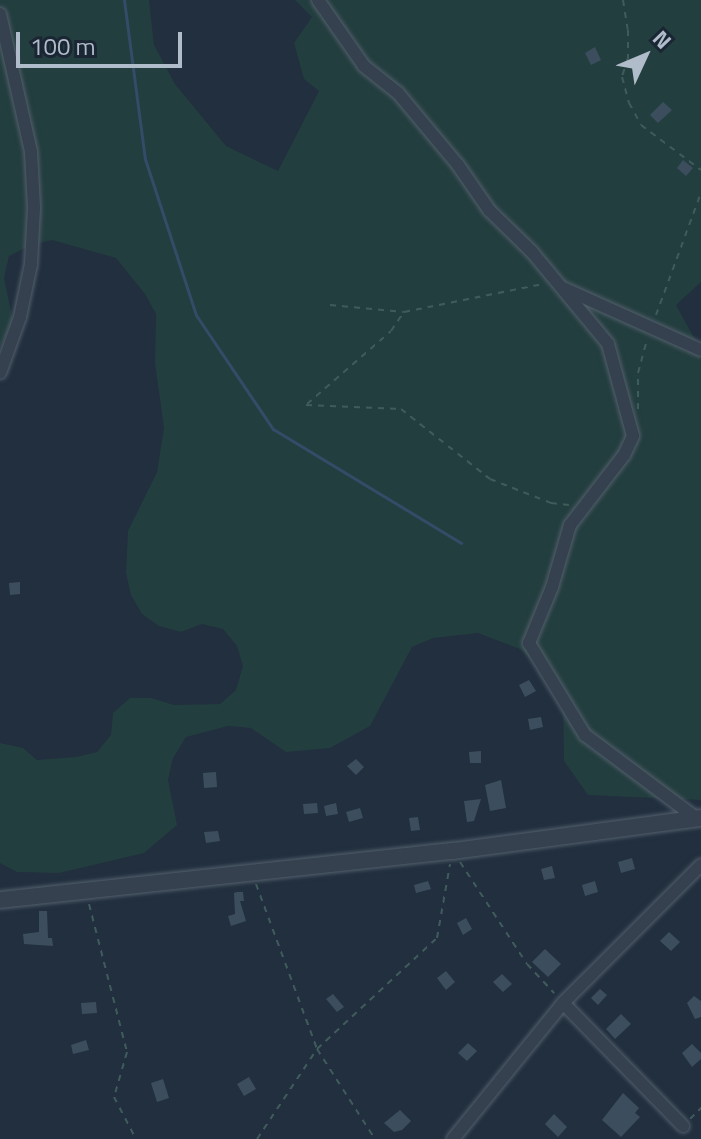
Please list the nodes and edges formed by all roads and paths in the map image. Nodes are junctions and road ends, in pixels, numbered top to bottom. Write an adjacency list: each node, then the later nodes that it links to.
1 (318, 0): 6 (street)
2 (623, 0): 4 (path)
3 (0, 14): 11 (street)
4 (701, 170)
5 (701, 193): 9 (path)
6 (560, 286): 8 (path); 9 (street); 12 (street)
7 (330, 305): 8 (path)
8 (404, 312): 13 (path)
9 (652, 326): 10 (street); 12 (path)
10 (701, 350)
11 (0, 373)
12 (633, 436): 13 (street)
13 (582, 506): 14 (street)
14 (699, 818): 15 (street)
15 (453, 851): 17 (street); 20 (path); 21 (path)
16 (701, 865): 20 (street)
17 (252, 874): 18 (street); 21 (path)
18 (85, 890): 19 (street); 24 (path)
19 (0, 900)
20 (563, 1003): 23 (street); 27 (street)
21 (317, 1049): 25 (path); 26 (path)
22 (701, 1108): 23 (path)
23 (683, 1126)
24 (136, 1139)
25 (257, 1139)
26 (375, 1139)
27 (453, 1139)

